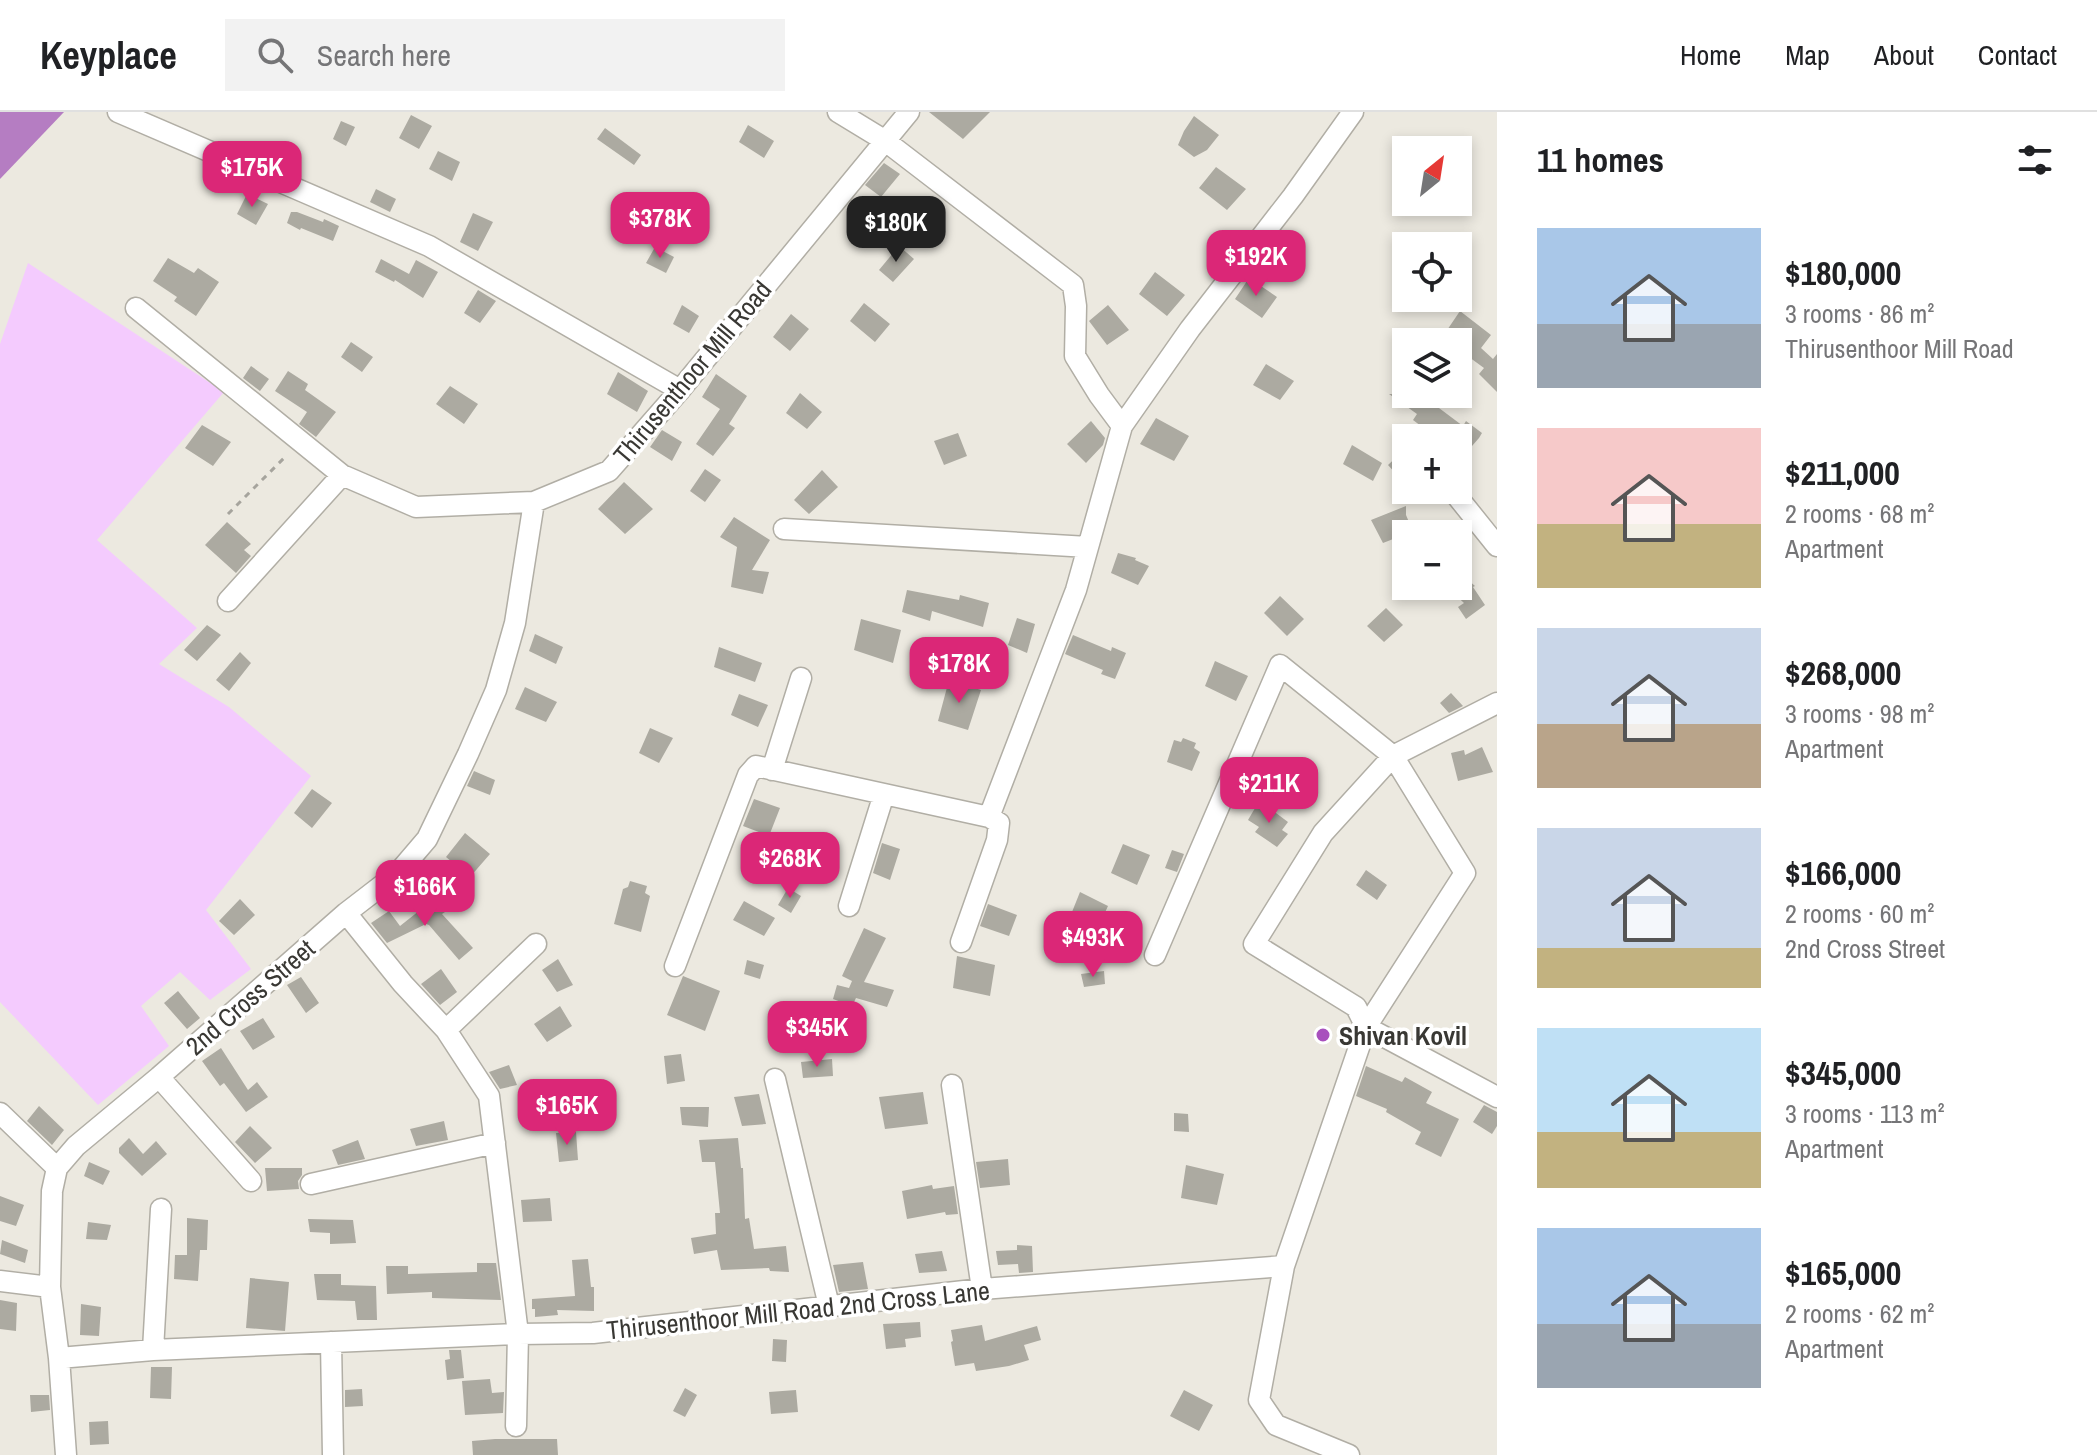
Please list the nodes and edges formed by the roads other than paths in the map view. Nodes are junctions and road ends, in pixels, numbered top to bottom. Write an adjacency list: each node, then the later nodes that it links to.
1 (118, 112): 7 (street)
2 (838, 112): 5 (street)
3 (909, 112): 5 (street, Thirusenthoor Mill Road)
4 (1353, 112): 8 (street)
5 (884, 140): 7 (street, Thirusenthoor Mill Road); 8 (street)
6 (136, 308): 9 (street, Thirusenthoor Mill Road)
7 (680, 390): 10 (street, Thirusenthoor Mill Road)
8 (1122, 426): 14 (street)
9 (342, 475): 10 (street, Thirusenthoor Mill Road); 15 (street)
10 (534, 502): 23 (street, 2nd Cross Street)
11 (1463, 504): 13 (street)
12 (784, 529): 14 (street)
13 (1497, 546)
14 (1088, 547): 21 (street)
15 (228, 601)
16 (801, 678): 19 (street)
17 (1497, 703): 18 (street)
18 (1393, 756): 26 (street); 28 (street); 28 (street)
19 (772, 770): 20 (street); 27 (street)
20 (884, 794): 21 (street); 22 (street)
21 (989, 817): 24 (street)
22 (849, 906)
23 (346, 913): 29 (street); 30 (street, 2nd Cross Street)
24 (961, 942)
25 (536, 944): 29 (street)
26 (1155, 955)
27 (675, 966)
28 (1366, 1027): 33 (street); 40 (street)
29 (446, 1030): 35 (street)
30 (159, 1077): 36 (street, 2nd Cross Street); 37 (street)
31 (775, 1079): 44 (street)
32 (952, 1085): 43 (street)
33 (1497, 1097)
34 (0, 1113): 36 (street)
35 (495, 1143): 38 (street); 45 (street)
36 (57, 1168): 42 (street)
37 (251, 1181)
38 (311, 1184)
39 (161, 1209): 47 (street)
40 (1284, 1266): 43 (street, Thirusenthoor Mill Road 2nd Cross Lane); 52 (street)
41 (0, 1281): 42 (street)
42 (50, 1287): 48 (street)
43 (982, 1289): 44 (street, Thirusenthoor Mill Road 2nd Cross Lane)
44 (829, 1306): 45 (street, Thirusenthoor Mill Road 2nd Cross Lane)
45 (518, 1334): 46 (street, Thirusenthoor Mill Road 2nd Cross Lane); 49 (street)
46 (331, 1342): 47 (street, Thirusenthoor Mill Road 2nd Cross Lane); 51 (street)
47 (153, 1350): 48 (street, Thirusenthoor Mill Road 2nd Cross Lane)
48 (59, 1358): 50 (street)
49 (516, 1426)
50 (66, 1455)
51 (333, 1455)
52 (1349, 1455)

